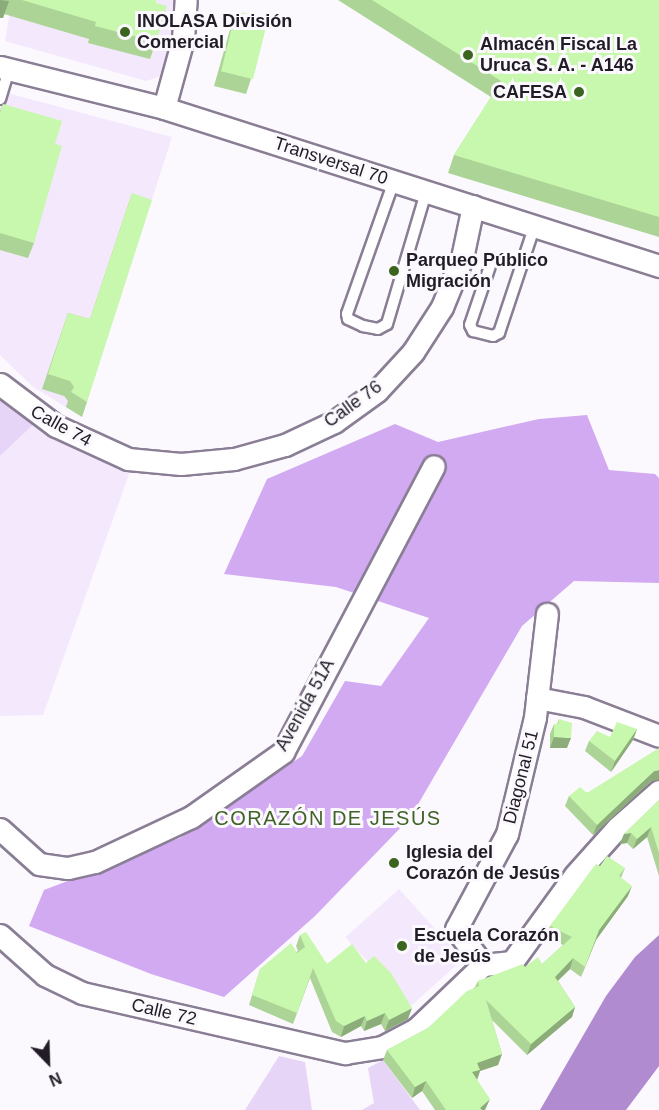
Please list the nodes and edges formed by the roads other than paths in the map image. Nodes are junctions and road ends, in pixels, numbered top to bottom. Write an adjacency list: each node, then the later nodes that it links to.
1 (186, 0): 4 (street)
2 (5, 68): 3 (lane); 4 (street, Transversal 70)
3 (0, 99)
4 (164, 108): 5 (street, Transversal 70)
5 (394, 181): 6 (street, Transversal 70); 6 (lane)
6 (426, 192): 7 (street, Transversal 70)
7 (473, 206): 8 (street, Transversal 70); 12 (street, Calle 76)
8 (535, 225): 9 (lane); 10 (street, Transversal 70)
9 (490, 266)
10 (659, 266)
11 (0, 384): 12 (street, Calle 74)
12 (128, 459)
13 (434, 466): 18 (street, Avenida 51A)
14 (548, 614): 15 (street, Diagonal 51)
15 (537, 698): 16 (street); 20 (street, Diagonal 51)
16 (659, 736)
17 (659, 791): 20 (street)
18 (0, 829)
19 (0, 935): 20 (street, Calle 72)
20 (483, 965)

